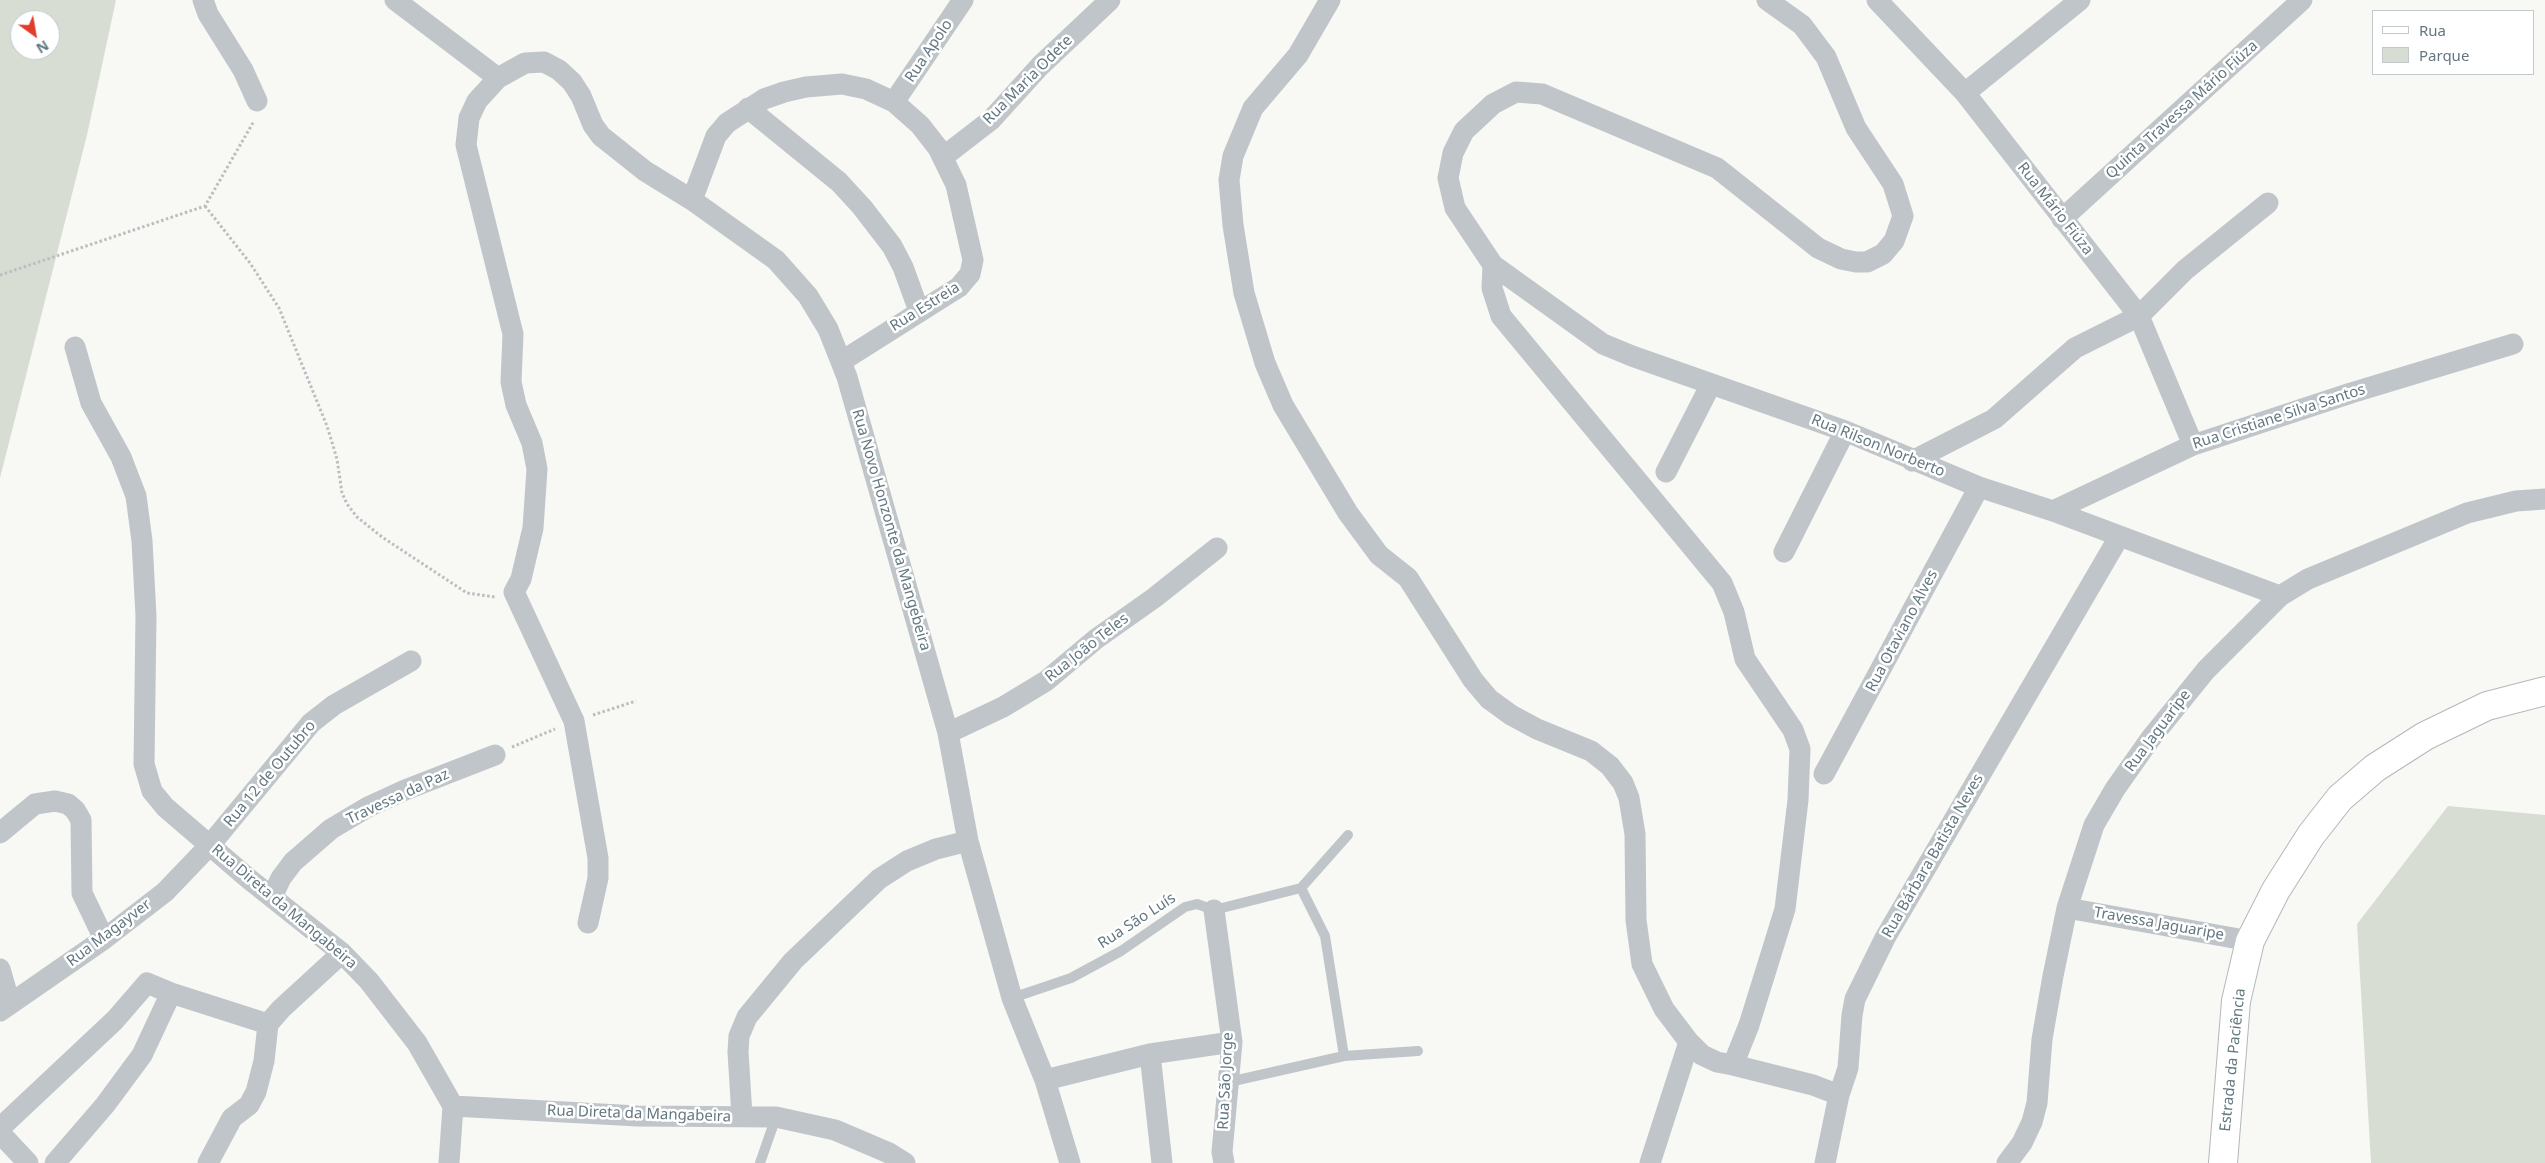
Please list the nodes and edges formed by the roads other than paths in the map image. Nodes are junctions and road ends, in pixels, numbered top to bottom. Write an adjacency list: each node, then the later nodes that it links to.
1 (203, 0): 12 (street)
2 (395, 0): 10 (street)
3 (963, 0): 13 (street, Rua Apolo)
4 (1110, 0): 15 (street, Rua Maria Odete)
5 (1330, 0): 60 (street)
6 (1767, 0): 19 (street)
7 (1877, 0): 11 (street, Rua Mário Fiúza)
8 (2080, 0): 11 (street)
9 (2302, 0): 18 (street, Quinta Travessa Mário Fiúza)
10 (498, 78): 16 (street, Rua Novo Honzonte da Mangebeira); 50 (street, Rua Novo Honzonte da Mangebeira)
11 (1965, 93): 18 (street, Rua Mário Fiúza)
12 (257, 101)
13 (894, 102): 14 (street, Rua Estreia); 15 (street, Rua Estreia)
14 (748, 108): 16 (street, Rua Estreia); 20 (street)
15 (943, 156): 20 (street, Rua Estreia)
16 (692, 200): 24 (street, Rua Novo Honzonte da Mangebeira)
17 (2268, 203): 21 (street)
18 (2062, 219): 21 (street, Rua Mário Fiúza)
19 (1493, 265): 25 (street, Rua Rilson Norberto); 64 (street)
20 (919, 311): 24 (street, Rua Estreia)
21 (2138, 316): 27 (street, Rua Mário Fiúza); 28 (street)
22 (2514, 344): 27 (street, Rua Cristiane Silva Santos)
23 (75, 347): 45 (street, Rua Direta da Mangabeira)
24 (842, 361): 39 (street, Rua Novo Honzonte da Mangebeira)
25 (1711, 384): 26 (street, Rua Rilson Norberto); 29 (street)
26 (1846, 431): 28 (street, Rua Rilson Norberto); 35 (street)
27 (2194, 445): 32 (street, Rua Cristiane Silva Santos)
28 (1912, 461): 30 (street, Rua Rilson Norberto)
29 (1666, 472)
30 (1979, 487): 32 (street, Rua Rilson Norberto); 41 (street, Rua Otaviano Alves)
31 (2545, 500): 36 (street, Rua Jaguaripe)
32 (2053, 511): 33 (street, Rua Rilson Norberto)
33 (2119, 537): 36 (street, Rua Rilson Norberto); 67 (street, Rua Bárbara Batista Neves)
34 (1217, 548): 39 (street, Rua João Teles)
35 (1784, 552)
36 (2280, 596): 48 (street, Rua Jaguaripe)
37 (411, 661): 45 (street, Rua 12 de Outubro)
38 (2545, 691): 52 (main road, Estrada da Paciência)
39 (948, 733): 44 (street, Rua Novo Honzonte da Mangebeira)
40 (495, 755): 47 (street, Travessa da Paz)
41 (1824, 774)
42 (0, 833): 51 (street)
43 (1348, 835): 46 (lane)
44 (968, 842): 56 (street, Rua Novo Honzonte da Mangebeira); 69 (street)
45 (210, 845): 47 (street, Rua Direta da Mangabeira); 51 (street, Rua Magayver)
46 (1301, 888): 49 (lane, Rua São Luís); 63 (lane)
47 (272, 897): 53 (street, Rua Direta da Mangabeira)
48 (2067, 908): 52 (street, Travessa Jaguaripe); 85 (street, Rua Jaguaripe)
49 (1214, 910): 56 (lane, Rua São Luís); 59 (street, Rua São Jorge)
50 (588, 923)
51 (104, 939): 57 (street, Rua Magayver)
52 (2250, 941): 73 (main road, Estrada da Paciência)
53 (342, 953): 58 (street); 68 (street, Rua Direta da Mangabeira)
54 (0, 969): 57 (street)
55 (171, 993): 58 (street); 71 (street); 75 (street)
56 (1012, 998): 65 (street, Rua Novo Honzonte da Mangebeira)
57 (5, 1008)
58 (268, 1024): 76 (street)
59 (1232, 1042): 62 (street); 66 (street, Rua São Jorge)
60 (1689, 1042): 64 (street); 83 (street)
61 (1418, 1051): 63 (lane)
62 (1150, 1054): 65 (street); 81 (street)
63 (1344, 1056): 66 (lane)
64 (1733, 1065): 67 (street)
65 (1044, 1080): 80 (street, Rua Novo Honzonte da Mangebeira)
66 (1229, 1082): 82 (street, Rua São Jorge)
67 (1839, 1095): 84 (street, Rua Bárbara Batista Neves)
68 (453, 1106): 69 (street, Rua Direta da Mangabeira); 77 (street)
69 (742, 1116): 70 (street, Rua Direta da Mangabeira)
70 (776, 1117): 78 (lane); 79 (street, Rua Direta da Mangabeira)
71 (0, 1128)
72 (0, 1133): 74 (street)
73 (2220, 1160)
74 (28, 1163)
75 (55, 1163)
76 (208, 1163)
77 (448, 1163)
78 (760, 1163)
79 (905, 1163)
80 (1070, 1163)
81 (1162, 1163)
82 (1224, 1163)
83 (1650, 1163)
84 (1825, 1163)
85 (2008, 1163)

